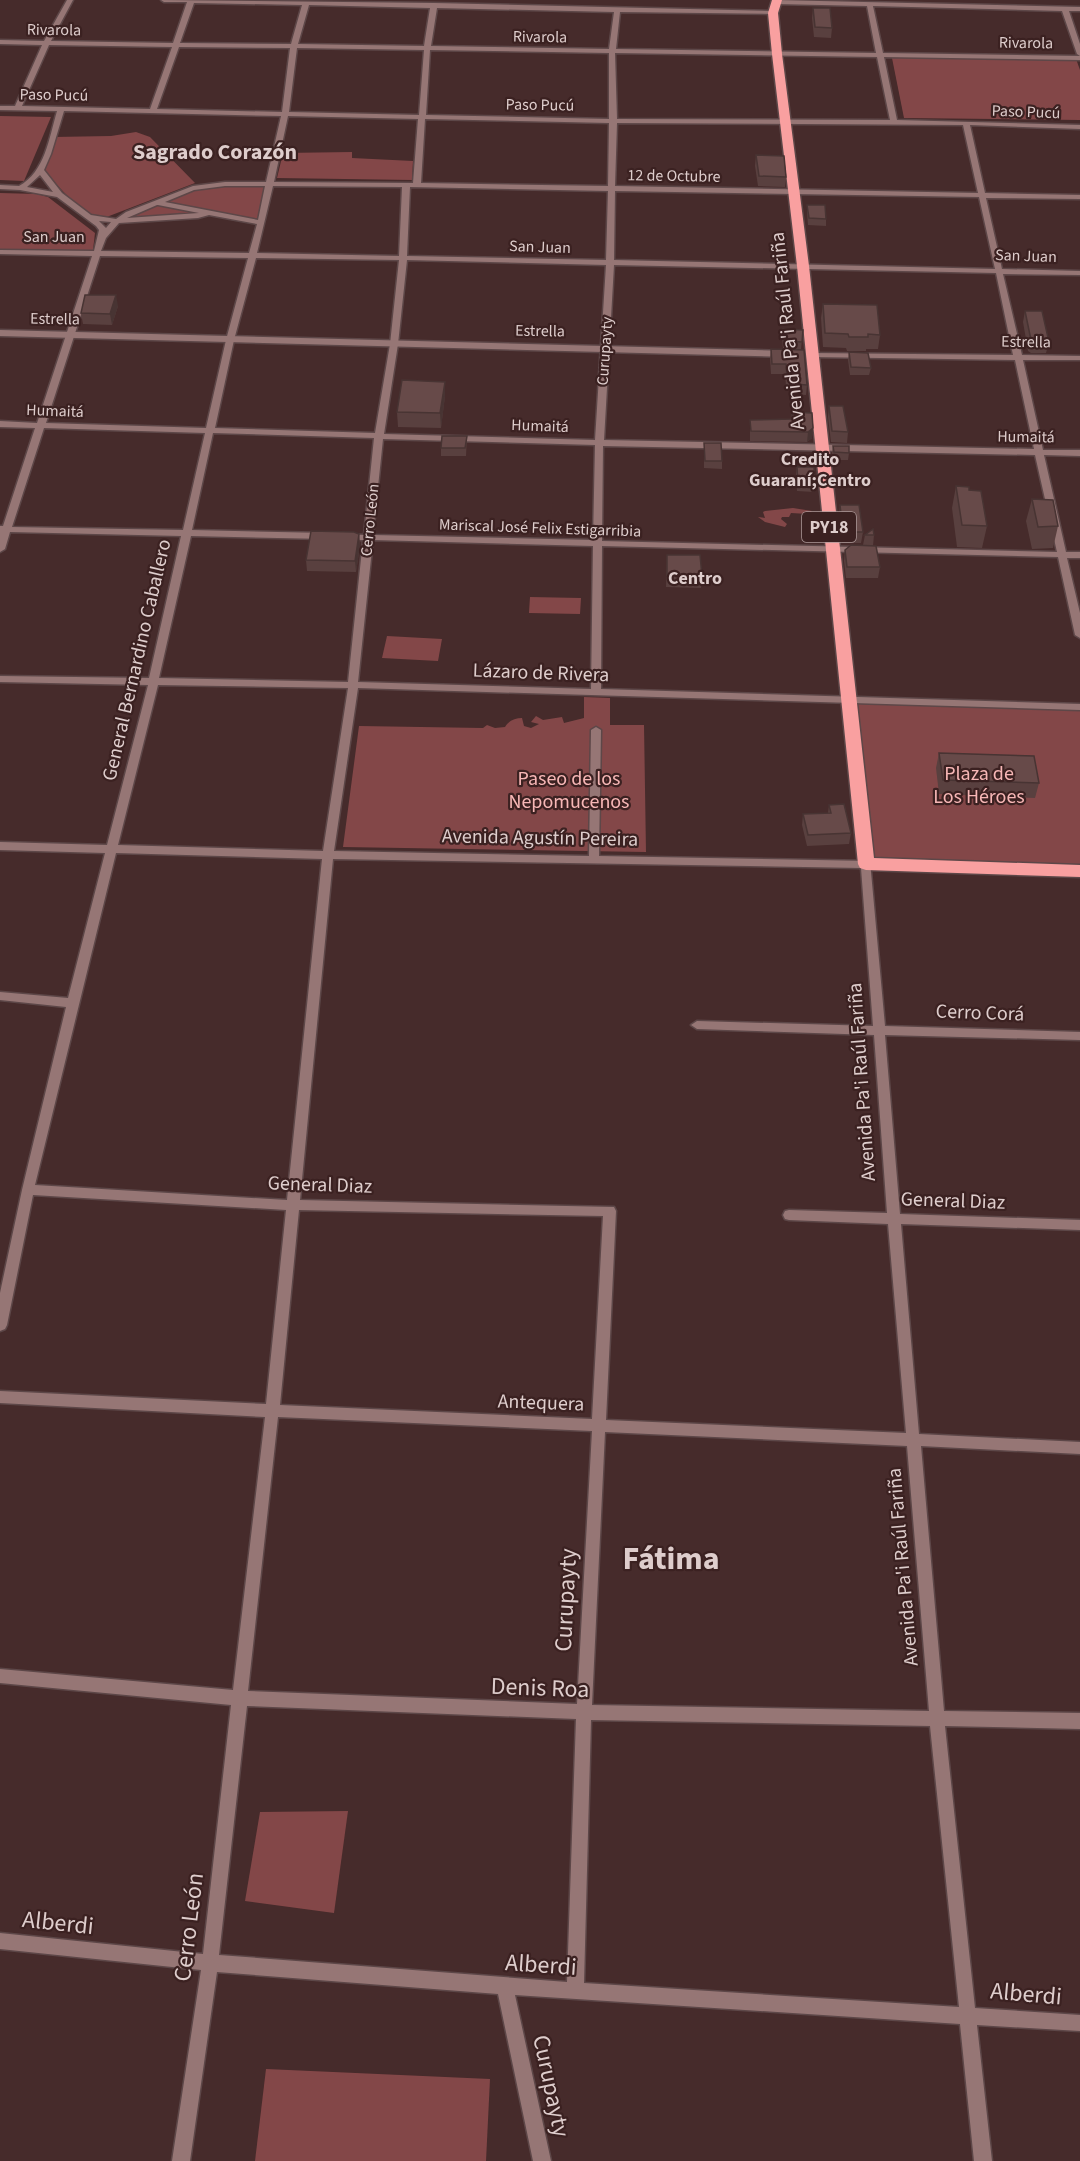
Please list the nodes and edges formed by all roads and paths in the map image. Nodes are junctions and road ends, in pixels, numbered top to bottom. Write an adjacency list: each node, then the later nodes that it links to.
1 (70, 0): 12 (street)
2 (164, 0): 3 (street)
3 (191, 1): 4 (street); 13 (street)
4 (306, 3): 5 (street); 14 (street, General Bernardino Caballero)
5 (434, 5): 10 (street); 15 (street)
6 (775, 5): 7 (street); 10 (street); 17 (highway, Avenida Pa'i Raúl Fariña / PY18)
7 (870, 5): 8 (street); 18 (street)
8 (1065, 9): 9 (street); 19 (street)
9 (1080, 9)
10 (617, 11): 16 (street, Curupayty)
11 (0, 42): 12 (street, Rivarola)
12 (46, 44): 13 (street, Rivarola); 21 (street)
13 (175, 45): 14 (street, Rivarola); 23 (street)
14 (294, 47): 15 (street, Rivarola); 24 (street, General Bernardino Caballero)
15 (427, 49): 16 (street, Rivarola); 25 (street)
16 (612, 51): 17 (street, Rivarola); 26 (street, Curupayty)
17 (777, 54): 18 (street, Rivarola); 27 (highway, Avenida Pa'i Raúl Fariña / PY18)
18 (881, 55): 19 (street, Rivarola); 28 (street)
19 (1080, 56)
20 (0, 108): 21 (street, Paso Pucú)
21 (18, 108): 22 (street, Paso Pucú)
22 (61, 109): 23 (street, Paso Pucú); 31 (street)
23 (153, 111): 24 (street, Paso Pucú)
24 (285, 113): 25 (street, Paso Pucú); 32 (street, General Bernardino Caballero)
25 (421, 116): 26 (street, Paso Pucú); 34 (street)
26 (613, 121): 27 (street, Paso Pucú); 37 (street, Curupayty)
27 (785, 122): 28 (street, Paso Pucú); 38 (highway, Avenida Pa'i Raúl Fariña / PY18)
28 (894, 123): 29 (street, Paso Pucú)
29 (966, 123): 30 (street, Paso Pucú); 40 (street)
30 (1080, 127)
31 (41, 171): 36 (street); 39 (street)
32 (268, 184): 33 (street, 12 de Octubre); 42 (street, 12 de Octubre); 46 (street, General Bernardino Caballero)
33 (406, 184): 34 (street, 12 de Octubre); 51 (street, Cerro León)
34 (417, 185): 37 (street, 12 de Octubre)
35 (0, 188): 36 (street)
36 (20, 188): 39 (street)
37 (610, 188): 38 (street, 12 de Octubre); 52 (street, Curupayty)
38 (794, 192): 40 (street, 12 de Octubre); 53 (highway, Avenida Pa'i Raúl Fariña / PY18)
39 (60, 195): 44 (street)
40 (982, 196): 41 (street, 12 de Octubre); 54 (street)
41 (1080, 197)
42 (158, 203): 43 (street); 45 (street, 12 de Octubre)
43 (209, 213): 45 (street); 46 (street)
44 (89, 217): 45 (street); 47 (street)
45 (117, 221): 47 (street)
46 (261, 222): 50 (street, General Bernardino Caballero)
47 (102, 237): 49 (street)
48 (0, 252): 49 (street, San Juan)
49 (97, 252): 50 (street, San Juan); 57 (street)
50 (252, 255): 51 (street, San Juan); 58 (street, General Bernardino Caballero)
51 (403, 258): 52 (street, San Juan); 59 (street, Cerro León)
52 (610, 263): 53 (street, San Juan); 60 (street, Curupayty)
53 (803, 266): 54 (street, San Juan); 61 (highway, Avenida Pa'i Raúl Fariña / PY18)
54 (999, 270): 55 (street, San Juan); 62 (street)
55 (1080, 273)
56 (0, 333): 57 (main road, Estrella)
57 (69, 334): 58 (main road, Estrella); 65 (street)
58 (230, 340): 59 (main road, Estrella); 66 (street, General Bernardino Caballero)
59 (394, 344): 60 (main road, Estrella); 67 (street, Cerro León)
60 (606, 347): 61 (main road, Estrella); 68 (street, Curupayty)
61 (811, 355): 62 (street, Estrella); 69 (highway, Avenida Pa'i Raúl Fariña / PY18)
62 (1019, 356): 63 (street, Estrella); 70 (street)
63 (1080, 358)
64 (0, 424): 65 (street, Humaitá)
65 (40, 425): 66 (street, Humaitá); 72 (street)
66 (210, 430): 67 (street, Humaitá); 73 (street, General Bernardino Caballero)
67 (380, 435): 68 (street, Humaitá); 74 (street, Cerro León)
68 (599, 443): 69 (street, Humaitá); 75 (street, Curupayty)
69 (820, 448): 70 (street, Humaitá); 77 (highway, Avenida Pa'i Raúl Fariña / PY18)
70 (1038, 452): 71 (street, Humaitá); 78 (street)
71 (1080, 453)
72 (3, 529): 73 (street, Mariscal José Felix Estigarribia); 76 (street)
73 (187, 532): 74 (street, Mariscal José Felix Estigarribia); 82 (street, General Bernardino Caballero)
74 (369, 538): 75 (street, Mariscal José Felix Estigarribia); 83 (street, Cerro León)
75 (596, 544): 77 (street, Mariscal José Felix Estigarribia); 84 (street, Curupayty)
76 (0, 549)
77 (832, 551): 78 (street, Mariscal José Felix Estigarribia); 85 (highway, Avenida Pa'i Raúl Fariña / PY18)
78 (1061, 555): 79 (street, Mariscal José Felix Estigarribia); 80 (street)
79 (1080, 555)
80 (1080, 635)
81 (0, 679): 82 (street, Lázaro de Rivera)
82 (153, 683): 83 (street, Lázaro de Rivera); 89 (street, General Bernardino Caballero)
83 (352, 685): 84 (street, Lázaro de Rivera); 90 (street, Cerro León)
84 (596, 692): 85 (street, Lázaro de Rivera)
85 (849, 699): 86 (street, Lázaro de Rivera); 92 (highway, Avenida Pa'i Raúl Fariña)
86 (1080, 707)
87 (596, 730): 91 (street)
88 (0, 846): 89 (street, Avenida Agustín Pereira)
89 (111, 850): 90 (street, Avenida Agustín Pereira); 95 (street, General Bernardino Caballero)
90 (328, 855): 91 (street, Avenida Agustín Pereira); 100 (street, Cerro León)
91 (594, 860): 92 (street, Avenida Agustín Pereira)
92 (867, 864): 93 (highway, Avenida Agustín Pereira); 97 (street, Avenida Pa'i Raúl Fariña)
93 (1080, 871)
94 (0, 996): 95 (street)
95 (73, 1003): 99 (street, General Bernardino Caballero)
96 (697, 1025): 97 (street, Cerro Corá)
97 (879, 1030): 98 (street, Cerro Corá); 103 (street, Avenida Pa'i Raúl Fariña)
98 (1080, 1036)
99 (28, 1190): 100 (street, General Diaz); 105 (street, General Bernardino Caballero)
100 (292, 1205): 101 (street, General Diaz); 107 (street, Cerro León)
101 (610, 1211): 108 (street, Curupayty)
102 (789, 1215): 103 (street, General Diaz)
103 (894, 1218): 104 (street, General Diaz); 109 (street, Avenida Pa'i Raúl Fariña)
104 (1080, 1225)
105 (0, 1325)
106 (0, 1397): 107 (street, Antequera)
107 (272, 1412): 108 (street, Antequera); 112 (street, Cerro León)
108 (599, 1425): 109 (street, Antequera); 113 (street, Curupayty)
109 (913, 1439): 110 (street, Antequera); 114 (street, Avenida Pa'i Raúl Fariña)
110 (1080, 1448)
111 (0, 1676): 112 (street, Denis Roa)
112 (239, 1698): 113 (street, Denis Roa); 117 (street, Cerro León)
113 (584, 1712): 114 (street, Denis Roa); 119 (street, Curupayty)
114 (937, 1719): 115 (street, Denis Roa); 120 (street, Avenida Pa'i Raúl Fariña)
115 (1080, 1722)
116 (0, 1941): 117 (street, Alberdi)
117 (210, 1963): 118 (street, Alberdi); 122 (street, Cerro León)
118 (505, 1986): 119 (street, Alberdi); 123 (street, Curupayty)
119 (575, 1992): 120 (street, Alberdi)
120 (968, 2014): 121 (street, Alberdi); 124 (street, Avenida Pa'i Raúl Fariña)
121 (1080, 2023)
122 (181, 2161)
123 (542, 2161)
124 (983, 2161)

